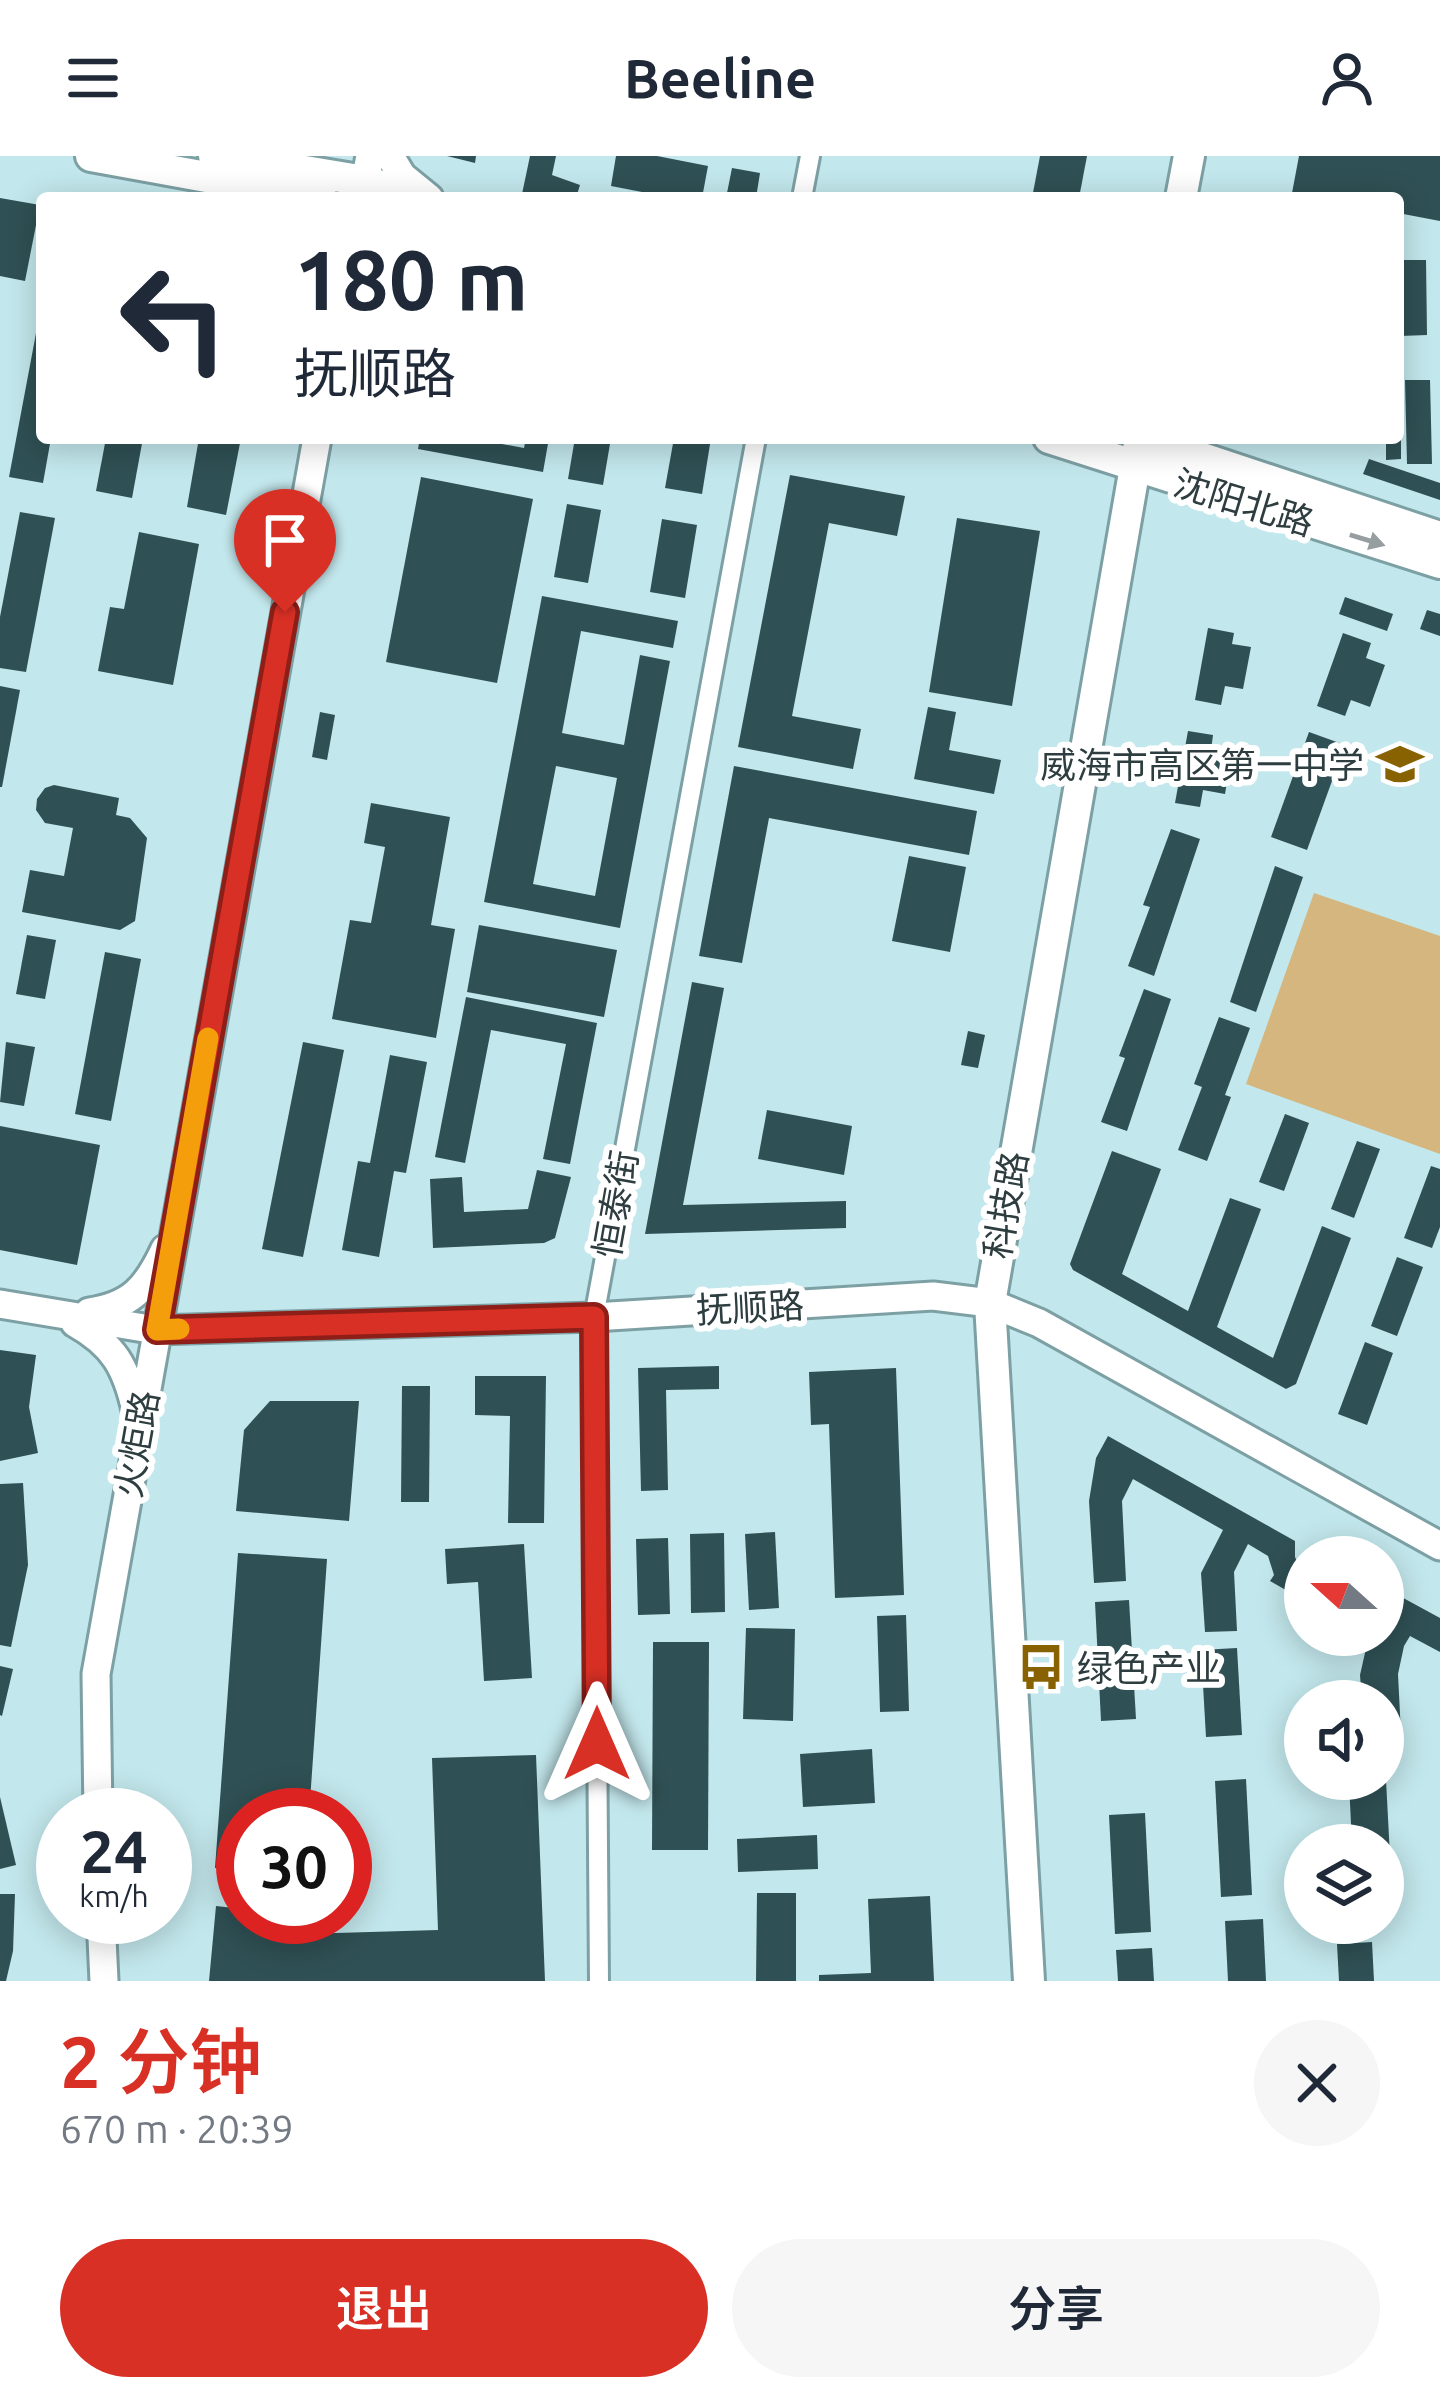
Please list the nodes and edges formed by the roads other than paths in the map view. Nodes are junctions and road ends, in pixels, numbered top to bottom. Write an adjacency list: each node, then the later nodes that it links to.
1 (92, 156): 7 (main road)
2 (214, 156): 7 (main road)
3 (319, 156): 7 (main road)
4 (390, 156): 12 (main road)
5 (810, 156): 13 (street)
6 (1189, 156): 14 (main road)
7 (255, 175): 8 (main road); 9 (main road); 10 (main road)
8 (366, 178): 11 (main road)
9 (277, 192)
10 (305, 192)
11 (407, 192)
12 (419, 192)
13 (803, 192)
14 (1182, 192)
15 (316, 444): 21 (main road, 火炬路)
16 (755, 444): 25 (street, 恒泰街)
17 (1103, 444): 18 (main road, 沈阳北路)
18 (1139, 448): 19 (main road, 沈阳北路); 20 (main road, 沈阳北路, one-way to 20); 22 (main road, 科技路)
19 (1440, 537)
20 (1440, 563)
21 (175, 1226): 24 (main road); 26 (main road, 火炬路)
22 (990, 1303): 25 (main road, 抚顺路); 28 (main road, 抚顺路); 33 (main road, 科技路)
23 (0, 1304): 24 (main road, 抚顺路)
24 (61, 1316): 26 (main road, 抚顺路); 27 (main road)
25 (594, 1317): 26 (main road, 抚顺路); 32 (street, 恒泰街)
26 (157, 1330): 27 (main road, 火炬路)
27 (139, 1425): 29 (main road, 火炬路)
28 (1440, 1546)
29 (98, 1788)
30 (102, 1944): 31 (main road)
31 (104, 1981)
32 (599, 1981)
33 (1029, 1981)

